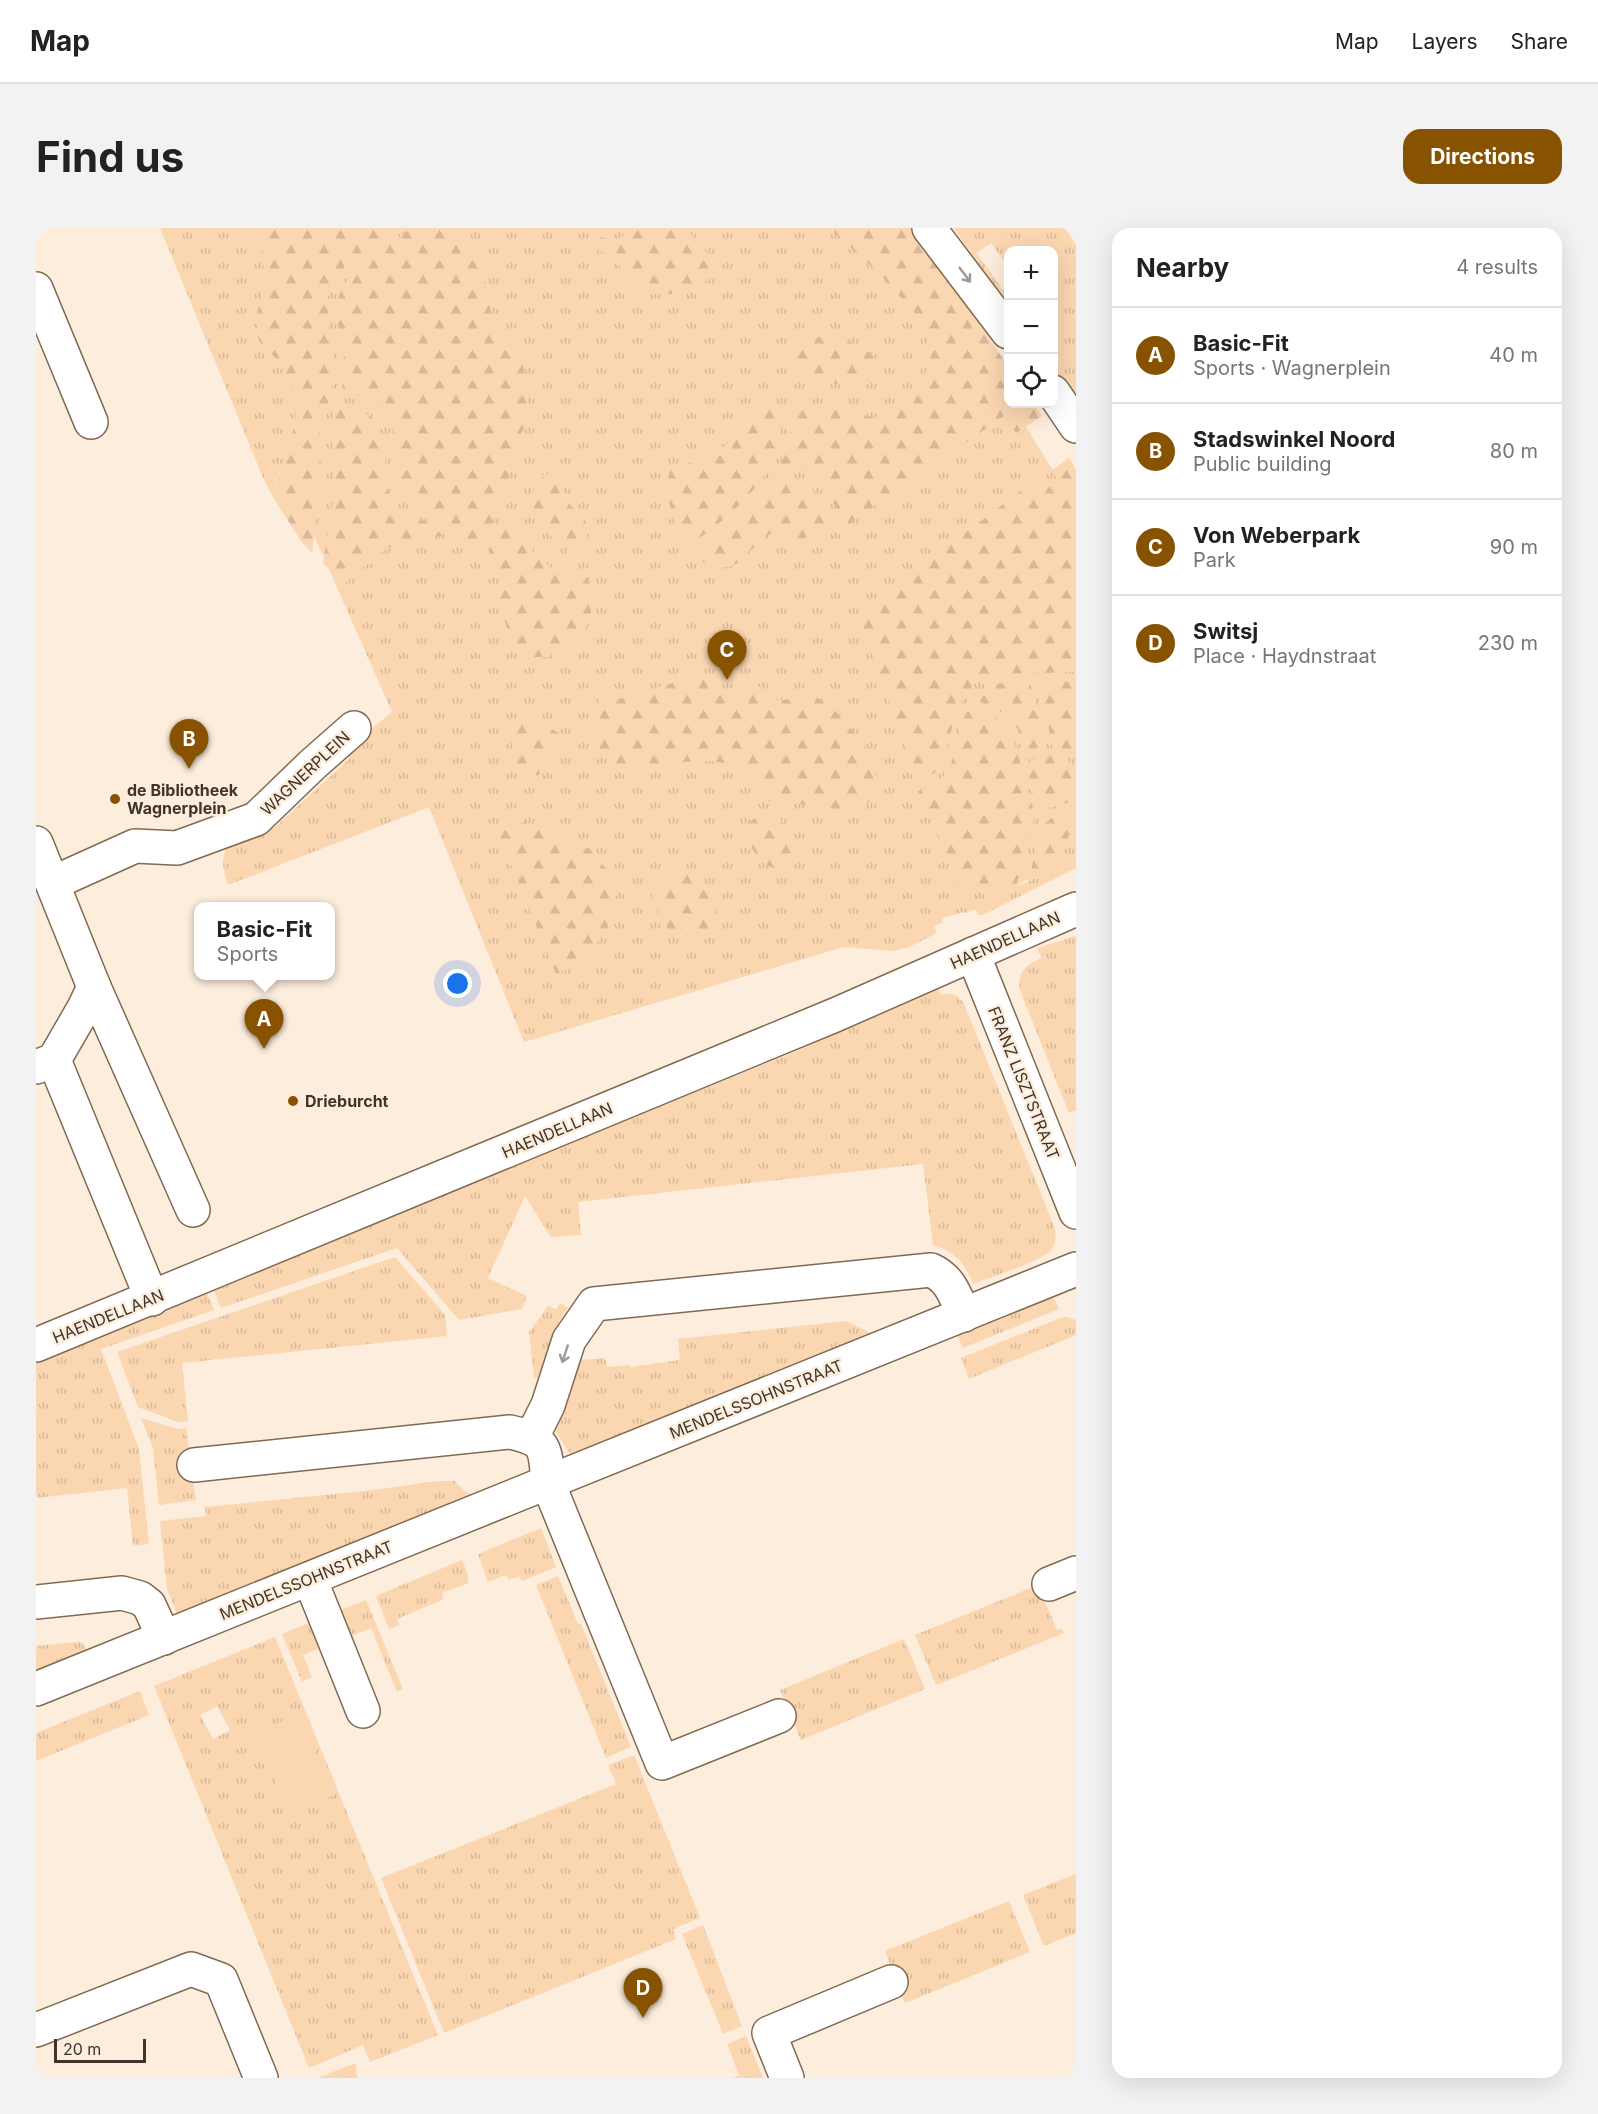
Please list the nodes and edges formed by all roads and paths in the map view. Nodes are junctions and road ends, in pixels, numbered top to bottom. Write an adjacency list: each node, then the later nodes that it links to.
1 (929, 228): 3 (street, one-way to 3)
2 (36, 290): 5 (street)
3 (1004, 327)
4 (1058, 399): 6 (street)
5 (91, 422)
6 (1076, 426)
7 (354, 728): 9 (street, WAGNERPLEIN)
8 (36, 843): 9 (street)
9 (53, 883): 12 (street)
10 (1076, 909): 11 (street, HAENDELLAAN)
11 (973, 954): 15 (street, FRANZ LISZTSTRAAT); 17 (street, HAENDELLAAN)
12 (94, 987): 13 (street); 14 (street)
13 (45, 1063): 17 (street)
14 (193, 1210)
15 (1076, 1212)
16 (1076, 1269): 18 (street, MENDELSSOHNSTRAAT)
17 (152, 1299): 19 (street, HAENDELLAAN)
18 (964, 1315): 20 (street, one-way to 20); 22 (street, MENDELSSOHNSTRAAT)
19 (36, 1346)
20 (532, 1437): 21 (street); 22 (street)
21 (194, 1465)
22 (549, 1483): 23 (street, MENDELSSOHNSTRAAT); 28 (street)
23 (310, 1579): 25 (street, MENDELSSOHNSTRAAT); 27 (street)
24 (36, 1602): 25 (street)
25 (164, 1638): 26 (street, MENDELSSOHNSTRAAT)
26 (36, 1689)
27 (363, 1711)
28 (779, 1716)
29 (891, 1982): 32 (street)
30 (36, 2031): 31 (street)
31 (261, 2078)
32 (787, 2078)

